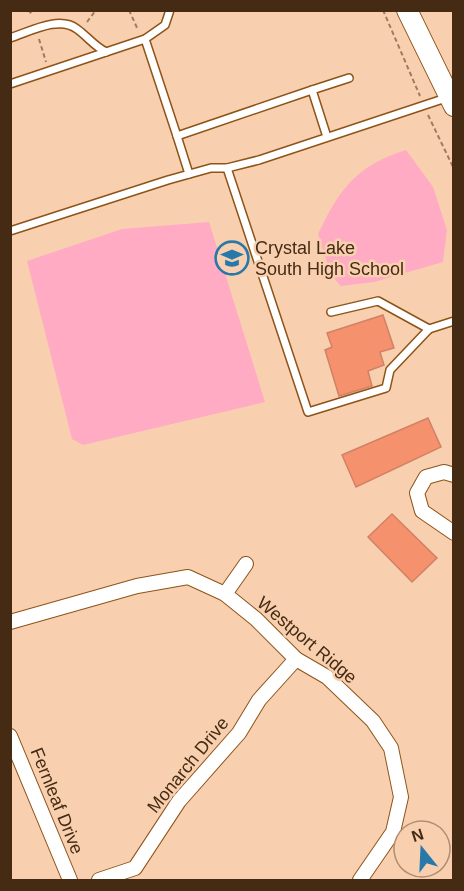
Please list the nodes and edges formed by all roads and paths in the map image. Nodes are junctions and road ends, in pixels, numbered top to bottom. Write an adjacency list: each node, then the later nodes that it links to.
1 (28, 10): 7 (path)
2 (96, 10): 8 (path)
3 (129, 10): 9 (path)
4 (170, 10): 12 (lane)
5 (383, 10): 18 (path)
6 (407, 10): 19 (street)
7 (33, 15)
8 (86, 22)
9 (138, 32)
10 (10, 38): 13 (lane)
11 (39, 39): 14 (path)
12 (145, 39): 13 (lane); 21 (lane)
13 (106, 52): 16 (lane)
14 (47, 63)
15 (349, 78): 17 (lane)
16 (10, 84)
17 (312, 90): 21 (lane); 22 (lane)
18 (419, 93)
19 (451, 101): 22 (lane)
20 (429, 116): 24 (path)
21 (177, 136): 25 (lane)
22 (327, 137): 23 (lane)
23 (227, 168): 25 (lane); 29 (lane)
24 (453, 169)
25 (189, 174): 26 (lane)
26 (10, 231)
27 (331, 312): 29 (lane)
28 (453, 321): 29 (lane)
29 (429, 330)
30 (453, 476): 31 (street)
31 (453, 533)
32 (246, 564): 33 (street)
33 (225, 594): 34 (street, Westport Ridge); 35 (street, Westport Ridge)
34 (10, 621)
35 (296, 658): 38 (street, Monarch Drive); 39 (street, Westport Ridge)
36 (10, 736): 37 (street, Fernleaf Drive)
37 (70, 880)
38 (99, 880)
39 (360, 880)

